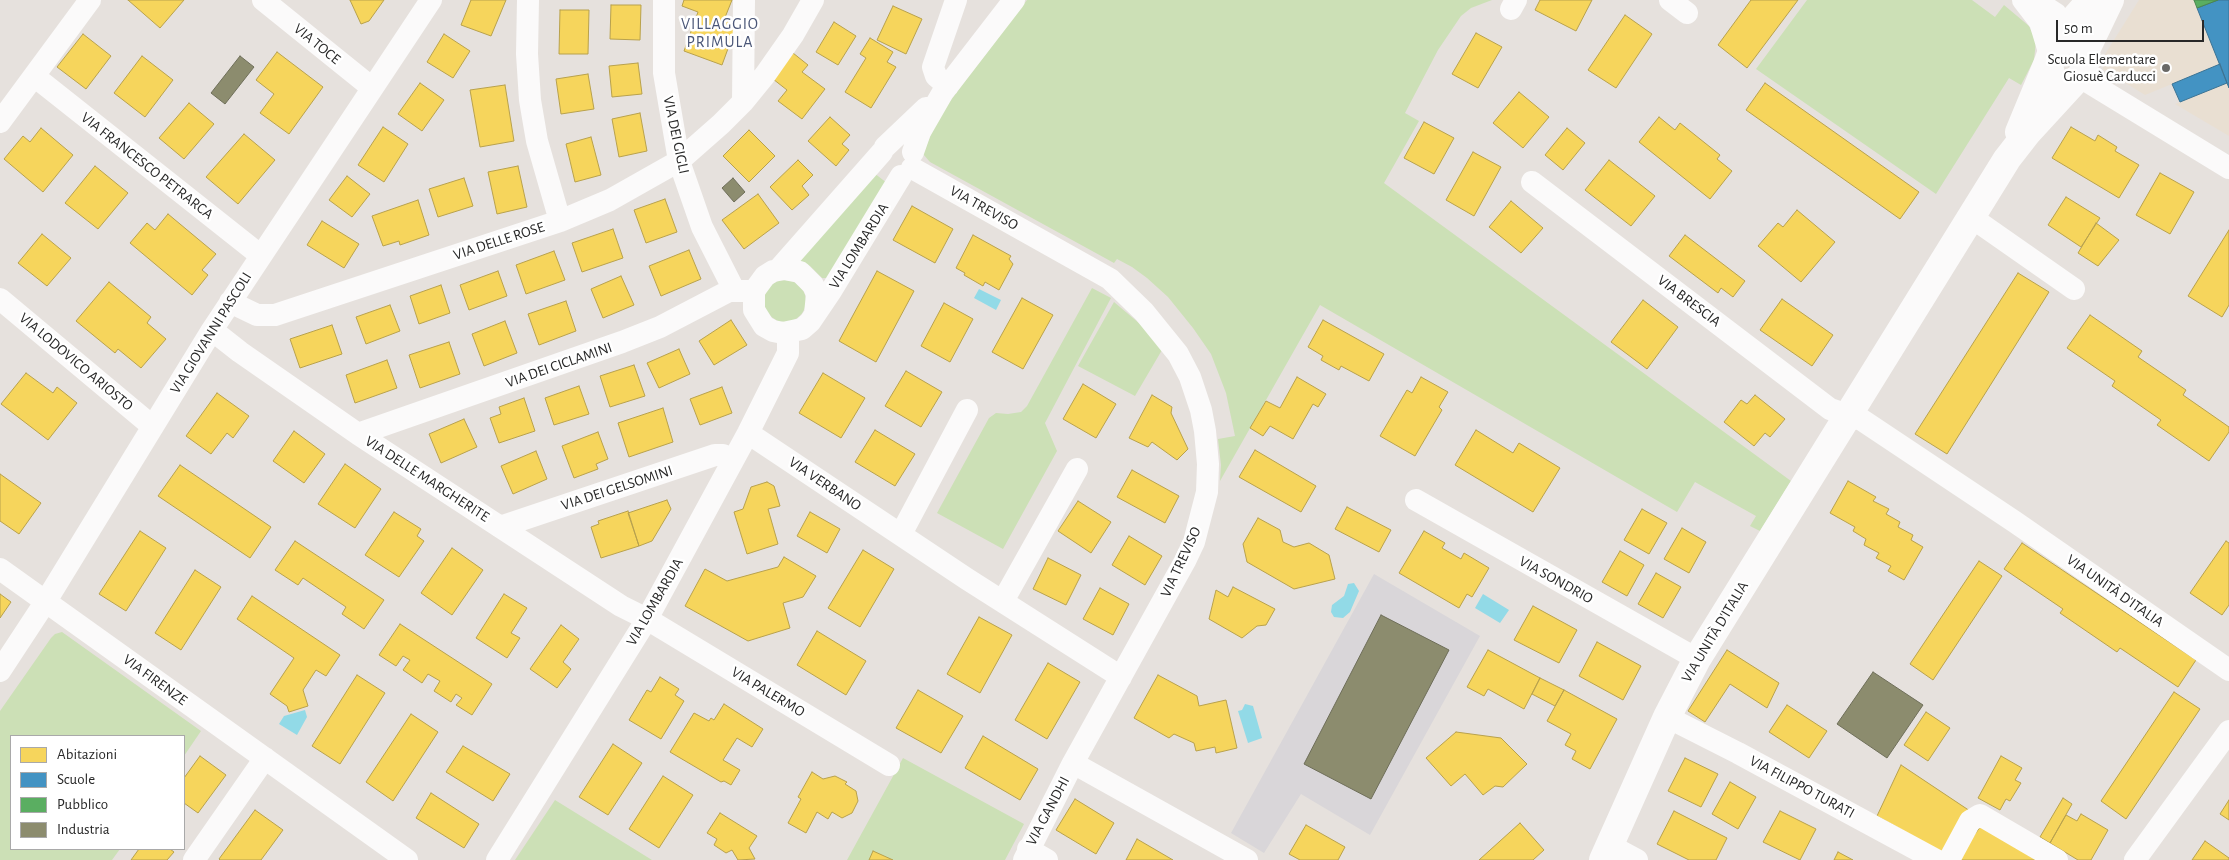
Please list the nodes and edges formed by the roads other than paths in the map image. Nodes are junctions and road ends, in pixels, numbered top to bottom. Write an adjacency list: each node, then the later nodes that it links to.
1 (90, 0): 15 (street)
2 (263, 0): 16 (street, VIA TOCE)
3 (431, 0): 16 (street, VIA GIOVANNI PASCOLI)
4 (528, 0): 26 (street)
5 (664, 0): 21 (street, VIA DEI GIGLI)
6 (744, 0): 18 (street)
7 (812, 0): 18 (street, VIA DELLE ROSE)
8 (956, 0): 17 (street)
9 (1014, 0): 17 (street, VIA LOMBARDIA)
10 (2023, 0): 14 (street)
11 (2035, 0): 14 (street)
12 (2092, 0): 14 (street, VIA UNITÀ D'ITALIA)
13 (2110, 0): 14 (street, VIA UNITÀ D'ITALIA)
14 (2067, 61): 23 (street); 25 (street, VIA UNITÀ D'ITALIA)
15 (34, 76): 19 (street); 27 (street, VIA FRANCESCO PETRARCA)
16 (371, 87): 27 (street, VIA GIOVANNI PASCOLI)
17 (946, 89): 20 (street, VIA LOMBARDIA); 22 (street, VIA LOMBARDIA)
18 (743, 102): 21 (street, VIA DELLE ROSE)
19 (0, 122)
20 (883, 150): 22 (street); 22 (street); 28 (street, VIA LOMBARDIA)
21 (678, 161): 26 (street, VIA DELLE ROSE); 30 (street, VIA DEI GIGLI)
22 (909, 165): 33 (street, VIA LOMBARDIA); 53 (street, VIA TREVISO)
23 (2229, 168)
24 (1532, 182): 37 (street, VIA BRESCIA)
25 (1971, 217): 29 (street); 37 (street, VIA UNITÀ D'ITALIA)
26 (560, 221): 32 (street, VIA DELLE ROSE)
27 (260, 255): 32 (street, VIA GIOVANNI PASCOLI)
28 (778, 270): 30 (street, VIA LOMBARDIA); 33 (street, VIA LOMBARDIA)
29 (2074, 289)
30 (744, 291): 35 (street); 40 (street, VIA DEI CICLAMINI)
31 (0, 299): 38 (street, VIA LODOVICO ARIOSTO)
32 (230, 302): 34 (street, VIA GIOVANNI PASCOLI)
33 (815, 314): 35 (street, VIA LOMBARDIA)
34 (212, 330): 38 (street, VIA GIOVANNI PASCOLI); 40 (street, VIA DELLE MARGHERITE)
35 (788, 333): 39 (street, VIA LOMBARDIA)
36 (967, 410): 45 (street)
37 (1849, 415): 50 (street, VIA UNITÀ D'ITALIA); 51 (street, VIA UNITÀ D'ITALIA)
38 (152, 426): 47 (street, VIA GIOVANNI PASCOLI)
39 (748, 433): 41 (street, VIA LOMBARDIA); 45 (street, VIA VERBANO)
40 (358, 434): 44 (street, VIA DELLE MARGHERITE)
41 (734, 459): 44 (street, VIA DEI GELSOMINI); 49 (street, VIA LOMBARDIA)
42 (1077, 469): 48 (street)
43 (1416, 500): 50 (street, VIA SONDRIO)
44 (500, 527): 49 (street, VIA DELLE MARGHERITE)
45 (901, 534): 48 (street, VIA VERBANO)
46 (0, 570): 47 (street, VIA FIRENZE)
47 (46, 601): 52 (street, VIA GIOVANNI PASCOLI); 56 (street, VIA FIRENZE)
48 (1003, 601): 53 (street, VIA VERBANO)
49 (648, 619): 58 (street, VIA PALERMO); 63 (street, VIA LOMBARDIA)
50 (1697, 659): 54 (street, VIA UNITÀ D'ITALIA)
51 (2229, 670)
52 (0, 671)
53 (1121, 677): 57 (street, VIA TREVISO)
54 (1667, 717): 59 (street, VIA UNITÀ D'ITALIA); 67 (street, VIA FILIPPO TURATI)
55 (2229, 731): 70 (street)
56 (265, 758): 61 (street); 62 (street, VIA FIRENZE)
57 (1073, 763): 60 (street, VIA GANDHI); 65 (street)
58 (889, 766)
59 (1606, 853): 66 (street)
60 (1026, 854): 64 (street)
61 (194, 860)
62 (407, 860)
63 (497, 860)
64 (1047, 860)
65 (1247, 860)
66 (1637, 860)
67 (1936, 860)
68 (1949, 860): 69 (street)
69 (2057, 860)
70 (2135, 860)

